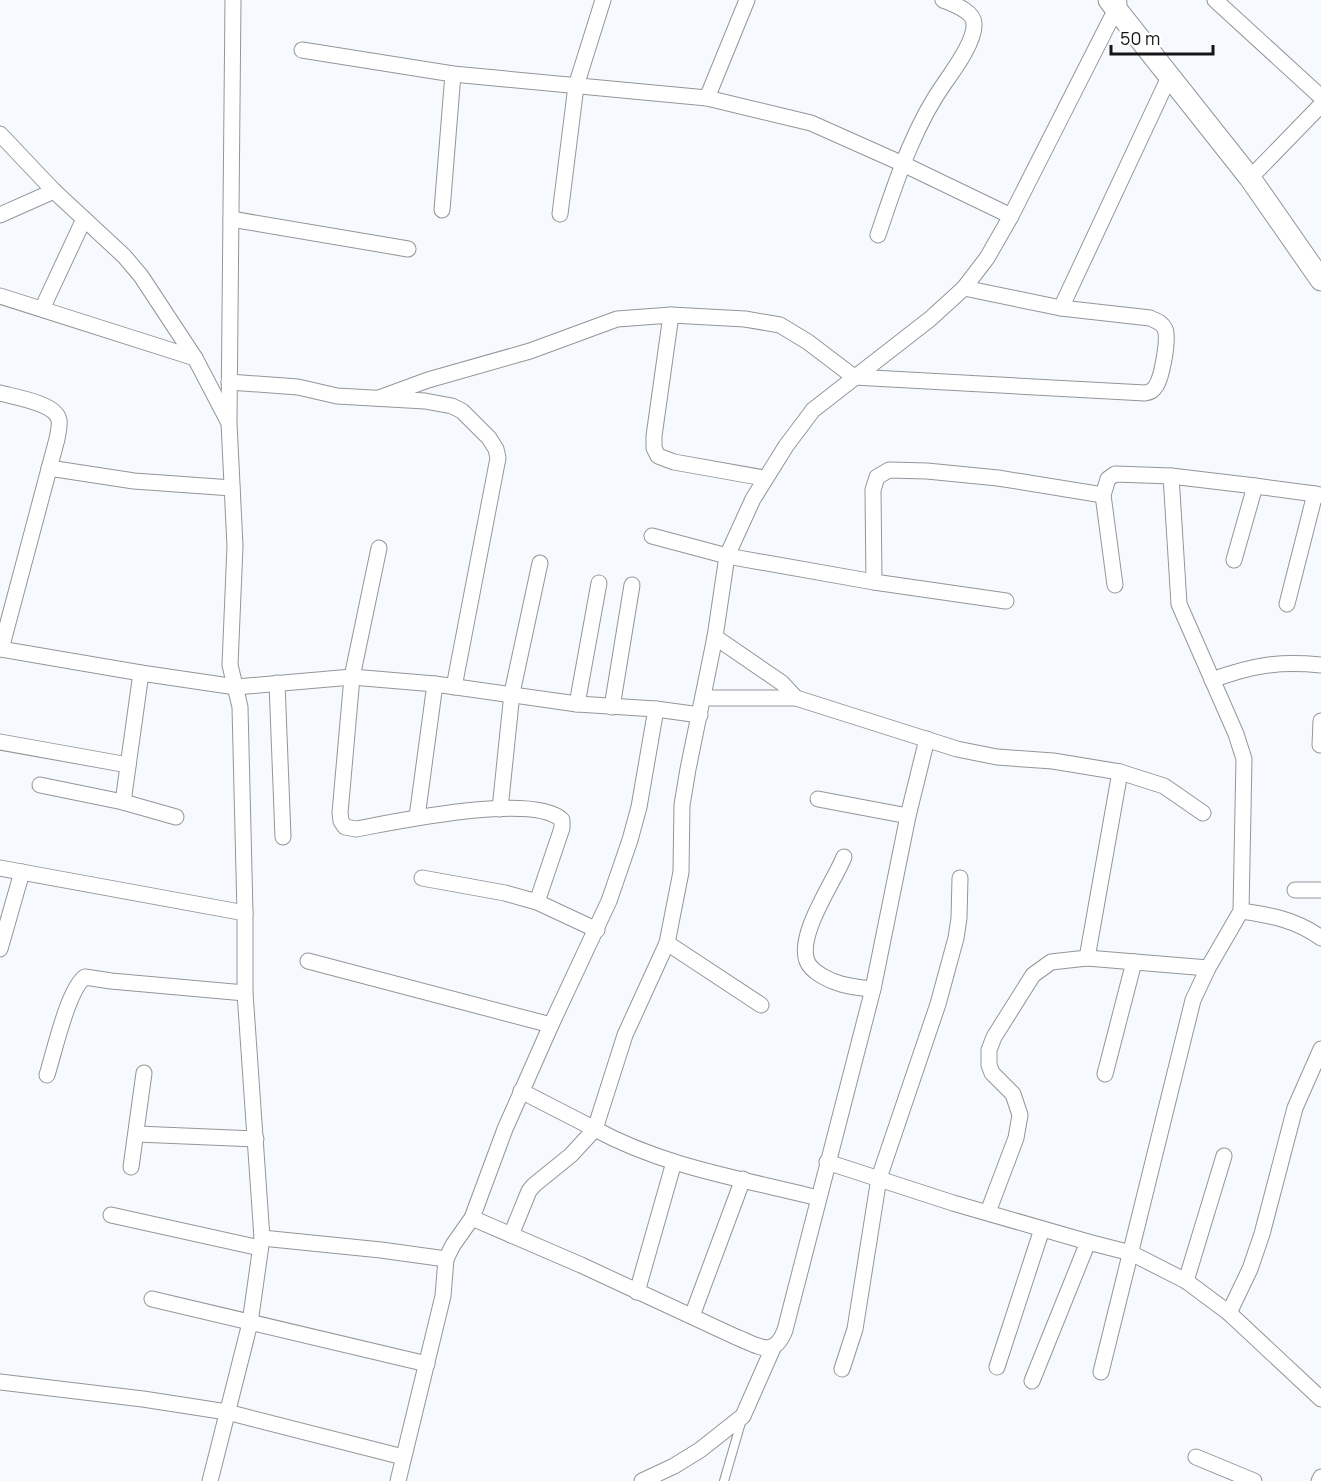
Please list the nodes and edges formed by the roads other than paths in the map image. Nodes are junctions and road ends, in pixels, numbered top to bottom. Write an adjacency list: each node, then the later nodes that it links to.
1 (233, 0): 23 (street)
2 (603, 0): 10 (street)
3 (747, 0): 12 (street)
4 (943, 0): 15 (street)
5 (1215, 0): 11 (street)
6 (1115, 3): 9 (main road); 21 (street)
7 (302, 50): 8 (street)
8 (453, 74): 10 (street); 18 (street)
9 (1170, 75): 16 (main road); 29 (street)
10 (576, 86): 12 (street); 19 (street)
11 (1321, 97)
12 (707, 98): 15 (street)
13 (1321, 105): 16 (street)
14 (0, 134): 17 (street)
15 (903, 164): 21 (street); 24 (street)
16 (1250, 178): 26 (main road)
17 (54, 191): 20 (street); 22 (street)
18 (442, 210)
19 (560, 214)
20 (0, 215)
21 (1011, 216): 27 (street)
22 (84, 219): 30 (street); 32 (street)
23 (231, 219): 25 (street); 34 (street)
24 (878, 235)
25 (408, 249)
26 (1321, 280)
27 (964, 288): 29 (street); 33 (street)
28 (0, 296): 30 (street)
29 (1061, 308): 33 (street)
30 (42, 309): 32 (street)
31 (671, 315): 33 (street); 36 (street); 40 (street)
32 (195, 358): 37 (street)
33 (854, 377): 40 (street)
34 (229, 382): 36 (street); 37 (street)
35 (0, 393): 38 (street)
36 (379, 398): 65 (street)
37 (229, 423): 42 (street)
38 (50, 468): 42 (street); 57 (street)
39 (1172, 476): 41 (street); 44 (street); 61 (street)
40 (764, 478): 47 (street)
41 (1255, 486): 43 (street); 48 (street)
42 (232, 488): 64 (street)
43 (1318, 494): 55 (street)
44 (1103, 495): 50 (street); 53 (street)
45 (652, 536): 47 (street)
46 (379, 548): 60 (street)
47 (727, 556): 50 (street); 56 (street)
48 (1234, 560)
49 (540, 562): 66 (street)
50 (874, 582): 54 (street)
51 (599, 584): 69 (street)
52 (632, 585): 70 (street)
53 (1115, 585)
54 (1006, 601)
55 (1287, 604)
56 (715, 638): 67 (street); 68 (street)
57 (1, 649): 59 (street)
58 (1321, 665): 61 (street)
59 (141, 673): 64 (street); 77 (street)
60 (352, 677): 62 (street); 63 (street); 86 (street)
61 (1212, 680): 96 (street)
62 (277, 683): 64 (street); 87 (street)
63 (435, 684): 65 (street); 86 (street)
64 (236, 687): 97 (street)
65 (453, 687): 66 (street)
66 (512, 693): 69 (street); 82 (street)
67 (704, 698): 68 (street); 72 (street)
68 (796, 698): 74 (street)
69 (577, 704): 70 (street)
70 (612, 707): 71 (street)
71 (656, 709): 72 (street); 98 (street)
72 (700, 715): 100 (street)
73 (1321, 721): 76 (street)
74 (927, 740): 78 (street); 84 (street)
75 (0, 742): 77 (street)
76 (1320, 745)
77 (128, 765): 81 (street)
78 (1120, 772): 83 (street); 102 (street)
79 (40, 785): 81 (street)
80 (818, 799): 84 (street)
81 (123, 802): 85 (street)
82 (500, 809): 86 (street); 95 (street)
83 (1203, 813)
84 (908, 816): 106 (street)
85 (176, 817)
86 (417, 818)
87 (283, 837)
88 (844, 857): 106 (street)
89 (0, 868): 90 (street)
90 (22, 872): 97 (street); 101 (street)
91 (422, 878): 95 (street)
92 (960, 878): 122 (street)
93 (1295, 890): 94 (street)
94 (1321, 890)
95 (537, 902): 98 (street)
96 (1241, 911): 99 (street); 105 (street)
97 (245, 914): 107 (street)
98 (597, 930): 109 (street)
99 (1321, 938)
100 (667, 943): 108 (street); 115 (street)
101 (0, 949)
102 (1088, 958): 104 (street); 125 (street)
103 (308, 961): 109 (street)
104 (1134, 962): 105 (street); 112 (street)
105 (1208, 968): 132 (street)
106 (873, 989): 120 (street)
107 (245, 993): 113 (street); 117 (street)
108 (761, 1005)
109 (551, 1024): 114 (street)
110 (1321, 1049): 137 (street)
111 (144, 1073): 116 (street)
112 (1105, 1074)
113 (47, 1075)
114 (521, 1091): 115 (street); 127 (street)
115 (596, 1130): 119 (street); 129 (street)
116 (137, 1134): 117 (street); 121 (street)
117 (256, 1138): 131 (street)
118 (1224, 1156): 134 (street)
119 (674, 1162): 123 (street); 135 (street)
120 (827, 1162): 122 (street); 124 (street)
121 (131, 1167)
122 (879, 1178): 125 (street); 143 (street)
123 (743, 1179): 124 (street); 138 (street)
124 (818, 1198): 140 (street)
125 (988, 1212): 128 (street)
126 (111, 1215): 131 (street)
127 (472, 1218): 129 (street); 133 (street)
128 (1042, 1229): 130 (street); 142 (street)
129 (511, 1235): 135 (street)
130 (1088, 1242): 132 (street); 145 (street)
131 (261, 1243): 133 (street); 139 (street)
132 (1131, 1252): 134 (street); 144 (street)
133 (446, 1259): 141 (street)
134 (1186, 1281): 137 (street)
135 (637, 1292): 138 (street)
136 (152, 1299): 139 (street)
137 (1229, 1313): 147 (street)
138 (692, 1316): 140 (street)
139 (250, 1323): 141 (street); 148 (street)
140 (773, 1348): 149 (street)
141 (427, 1364): 150 (street)
142 (997, 1367)
143 (842, 1368)
144 (1101, 1372)
145 (1032, 1381)
146 (0, 1382): 148 (street)
147 (1321, 1399)
148 (226, 1412): 150 (street); 153 (street)
149 (743, 1416): 155 (street); 156 (lane)
150 (402, 1456): 154 (street)
151 (1196, 1457): 152 (street)
152 (1229, 1476): 157 (street)
153 (210, 1481)
154 (398, 1481)
155 (642, 1481)
156 (724, 1481)
157 (1254, 1481)

